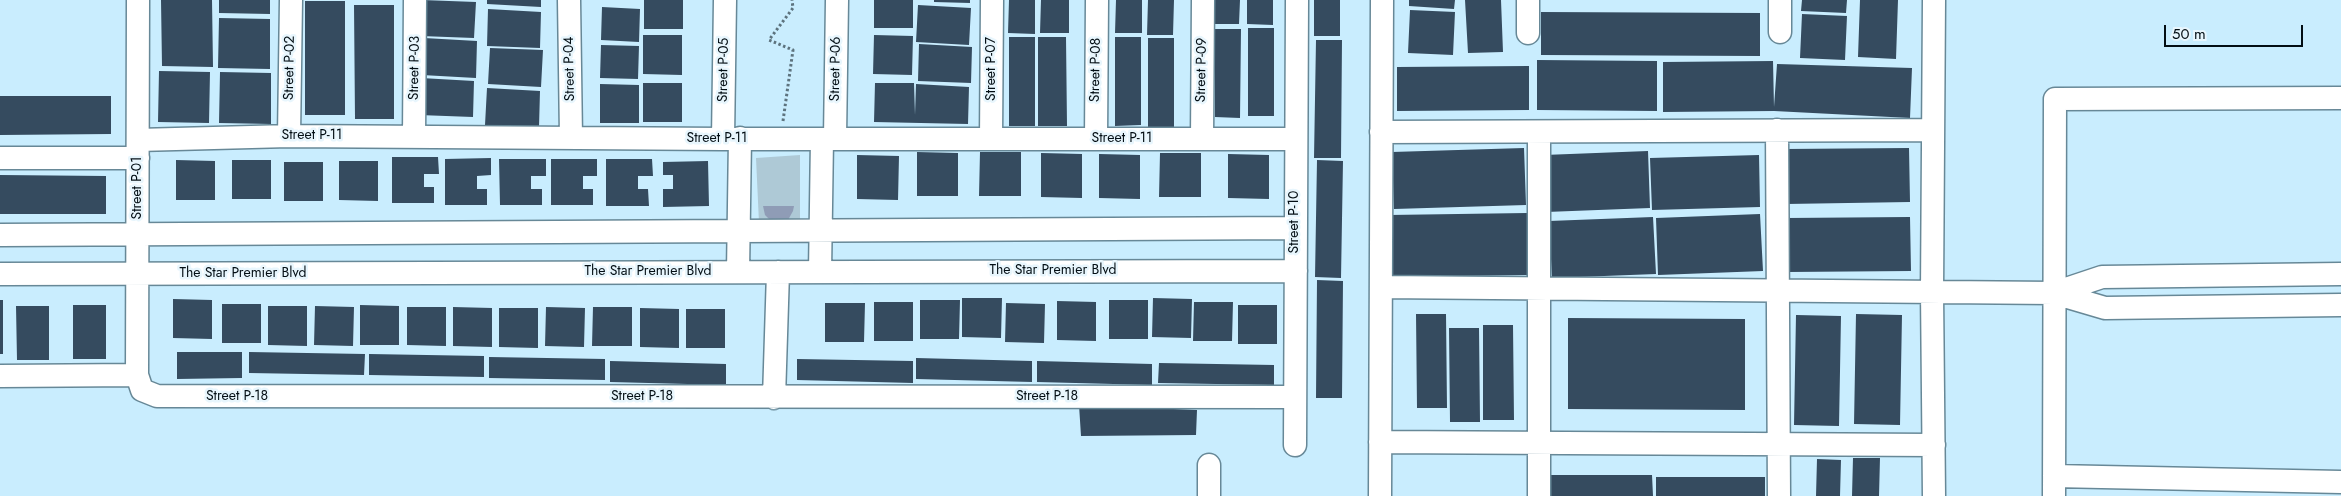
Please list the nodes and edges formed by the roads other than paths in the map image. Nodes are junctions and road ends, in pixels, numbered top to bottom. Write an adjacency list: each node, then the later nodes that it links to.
1 (138, 0): 31 (street, Street P-01)
2 (291, 0): 22 (street, Street P-02)
3 (415, 0): 23 (street, Street P-03)
4 (569, 0): 24 (street, Street P-04)
5 (725, 0): 26 (street, Street P-05)
6 (837, 0): 25 (street, Street P-06)
7 (992, 0): 27 (street, Street P-07)
8 (1097, 0): 28 (street, Street P-08)
9 (1203, 0): 29 (street, Street P-09)
10 (1297, 0): 30 (street, Street P-10)
11 (1382, 0): 20 (street)
12 (1528, 0): 15 (street)
13 (1780, 0): 16 (street)
14 (1934, 0): 19 (street)
15 (1528, 32)
16 (1780, 32)
17 (2341, 98): 49 (street)
18 (1777, 130): 19 (street); 21 (street); 47 (street)
19 (1932, 130): 48 (street)
20 (1381, 132): 21 (street); 45 (street)
21 (1540, 132): 46 (street)
22 (289, 136): 23 (street, Street P-11); 31 (street, Street P-11)
23 (414, 137): 24 (street, Street P-11)
24 (571, 137): 26 (street, Street P-11)
25 (829, 138): 26 (street, Street P-11); 27 (street, Street P-11); 34 (street, Street P-06)
26 (732, 139): 35 (street, Street P-05)
27 (991, 139): 28 (street, Street P-11)
28 (1096, 139): 29 (street, Street P-11)
29 (1202, 139): 30 (street, Street P-11)
30 (1296, 139): 33 (street, Street P-10)
31 (138, 149): 32 (street, Street P-11); 36 (street, Street P-01)
32 (0, 158)
33 (1295, 228): 34 (street); 38 (street, Street P-10)
34 (821, 230): 35 (street); 41 (street, Street P-06)
35 (738, 231): 36 (street); 39 (street, Street P-05)
36 (138, 234): 37 (street); 43 (street, Street P-01)
37 (0, 235)
38 (1296, 271): 41 (street, The Star Premier Blvd); 53 (street, Street P-10)
39 (738, 272): 40 (street, The Star Premier Blvd); 43 (street, The Star Premier Blvd)
40 (778, 272): 41 (street, The Star Premier Blvd); 54 (street)
41 (820, 272)
42 (0, 274): 43 (street, The Star Premier Blvd)
43 (138, 274): 51 (street, Street P-01)
44 (2341, 274): 49 (street)
45 (1381, 287): 46 (street); 55 (street)
46 (1539, 289): 47 (street); 57 (street)
47 (1778, 291): 48 (street); 56 (street)
48 (1932, 292): 49 (street); 59 (street)
49 (2054, 293): 50 (street); 62 (street)
50 (2341, 305)
51 (137, 375): 52 (street); 54 (street, Street P-18)
52 (0, 376)
53 (1295, 397): 54 (street, Street P-18); 58 (street, Street P-10)
54 (774, 398)
55 (1380, 442): 57 (street); 64 (street)
56 (1778, 442): 57 (street); 59 (street); 66 (street)
57 (1539, 443): 65 (street)
58 (1295, 445)
59 (1934, 445): 67 (street)
60 (1209, 465): 63 (street)
61 (2341, 482): 62 (street)
62 (2054, 486)
63 (1209, 496)
64 (1380, 496)
65 (1539, 496)
66 (1779, 496)
67 (1934, 496)

